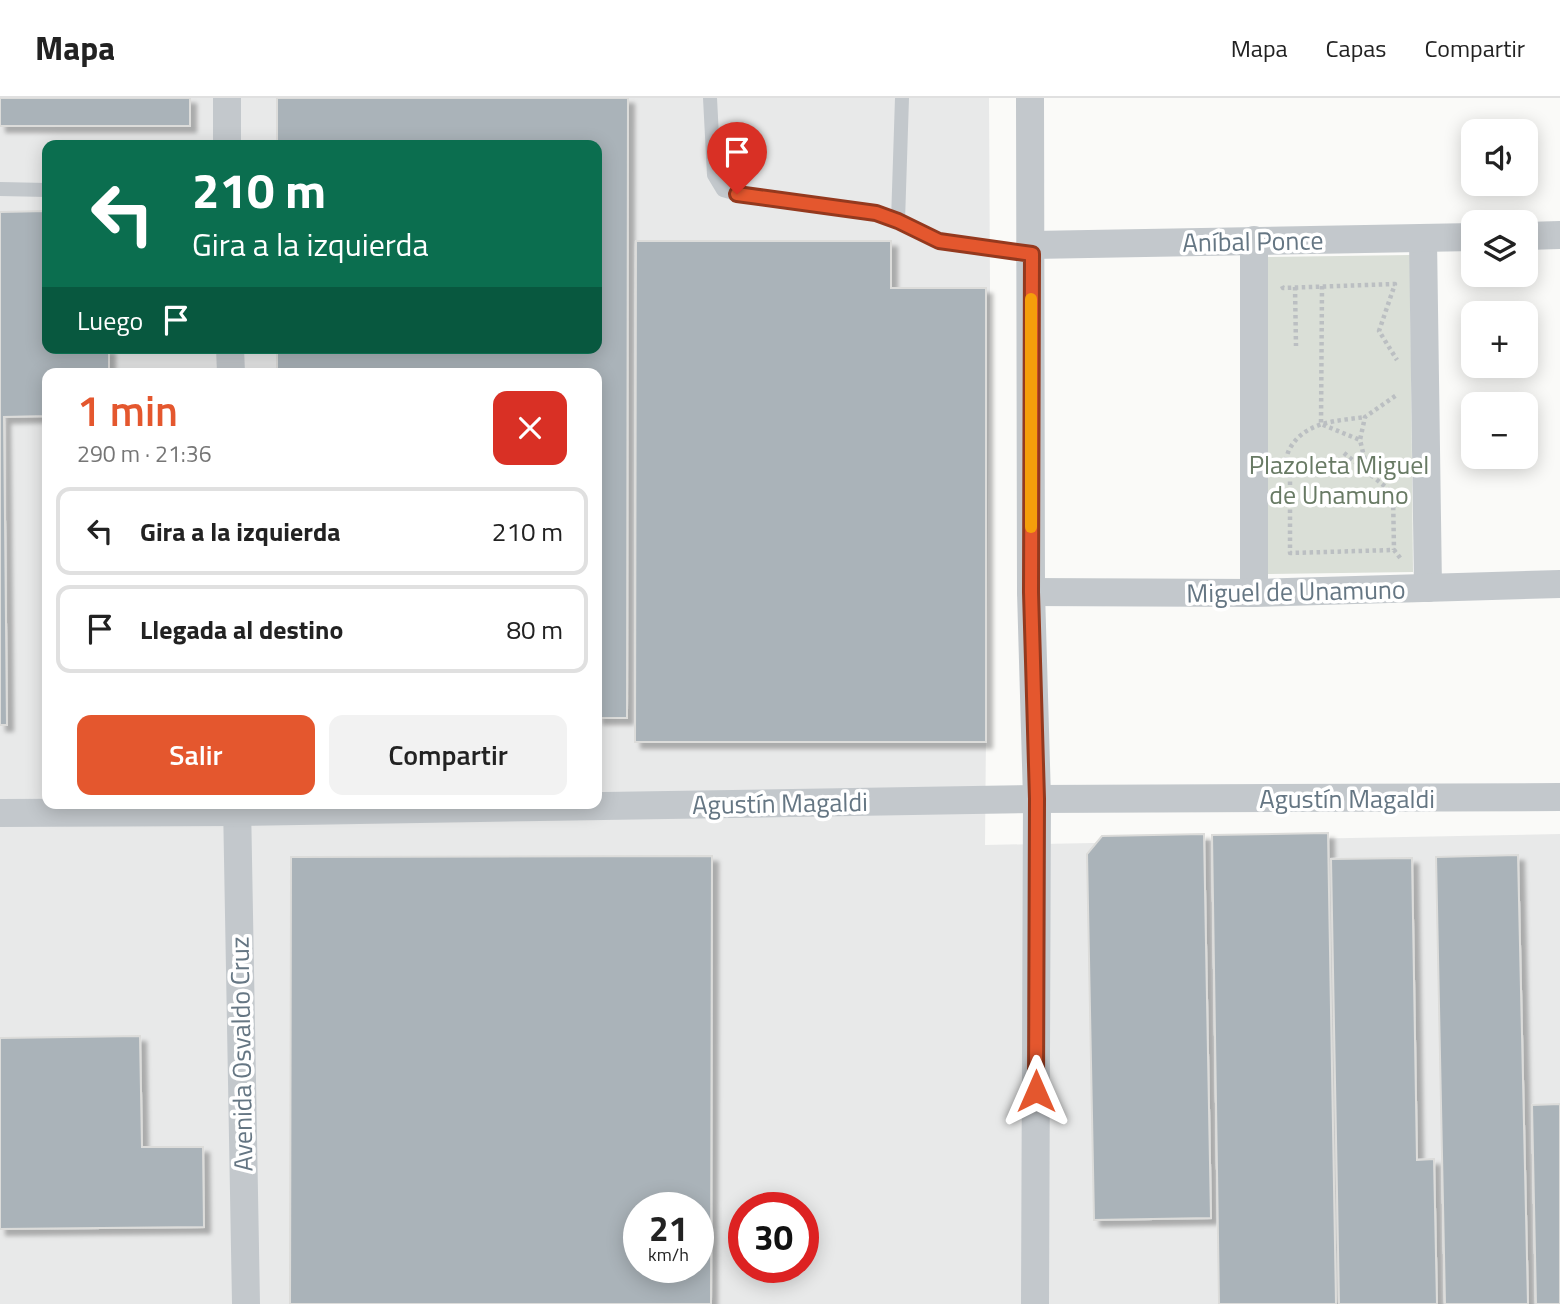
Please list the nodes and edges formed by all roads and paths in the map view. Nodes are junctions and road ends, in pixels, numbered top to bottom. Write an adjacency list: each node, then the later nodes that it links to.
1 (227, 98): 5 (street)
2 (710, 98): 8 (lane)
3 (902, 98): 8 (lane)
4 (1031, 98): 14 (street)
5 (227, 140)
6 (0, 189): 7 (lane)
7 (42, 190)
8 (898, 221): 14 (lane)
9 (1560, 235): 10 (street)
10 (1538, 236)
11 (1461, 238): 12 (street, Aníbal Ponce)
12 (1423, 239): 13 (street, Aníbal Ponce); 19 (street)
13 (1254, 240): 14 (street, Aníbal Ponce); 31 (street)
14 (1032, 249): 30 (street)
15 (1276, 277): 17 (path)
16 (1322, 286): 17 (path); 19 (path); 21 (path)
17 (1295, 287): 18 (path)
18 (1296, 346)
19 (1418, 382): 20 (path); 29 (street)
20 (1365, 417): 21 (path); 22 (path)
21 (1321, 424): 22 (path); 26 (path)
22 (1360, 440): 25 (path)
23 (1344, 453): 25 (path)
24 (1295, 470): 26 (path)
25 (1368, 473): 27 (path)
26 (1290, 474): 27 (path)
27 (1394, 550): 29 (path)
28 (1560, 584): 29 (street, Miguel de Unamuno)
29 (1428, 588): 31 (street, Miguel de Unamuno)
30 (1031, 592): 31 (street, Miguel de Unamuno); 33 (street)
31 (1254, 593)
32 (1560, 797): 33 (street, Agustín Magaldi)
33 (1037, 799): 34 (street, Agustín Magaldi); 39 (street)
34 (602, 803)
35 (158, 809): 37 (street, Agustín Magaldi)
36 (237, 809): 38 (street, Avenida Osvaldo Cruz)
37 (0, 813)
38 (246, 1304)
39 (1035, 1304)

